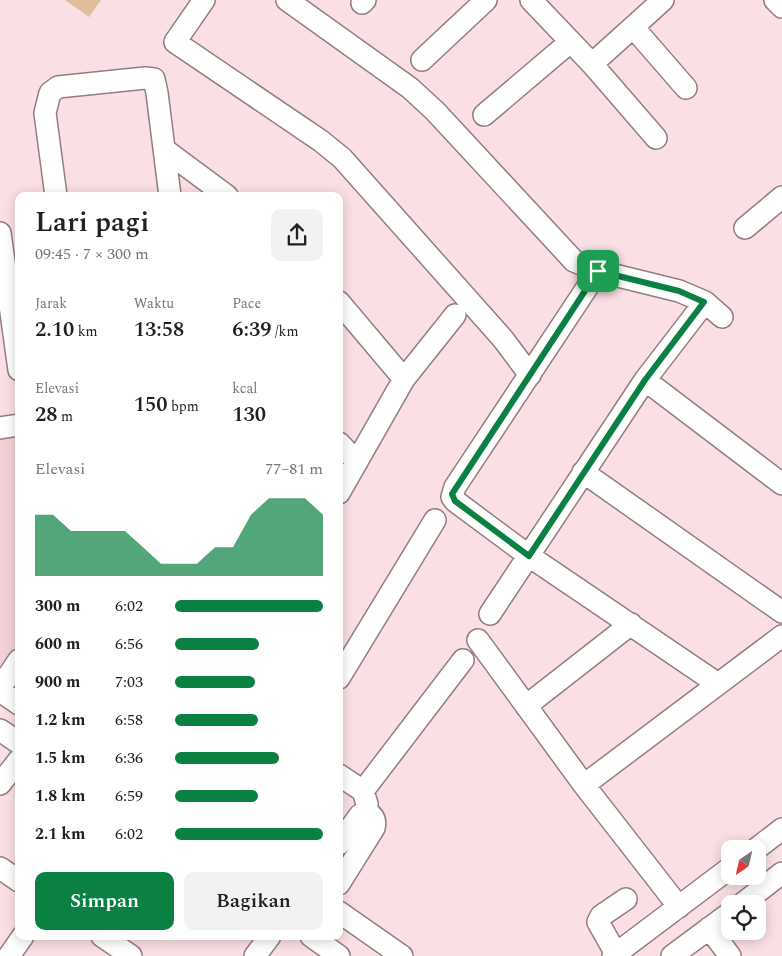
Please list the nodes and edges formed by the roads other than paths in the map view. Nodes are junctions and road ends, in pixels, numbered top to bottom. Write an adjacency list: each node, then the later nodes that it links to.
1 (204, 0): 28 (street)
2 (287, 0): 22 (street)
3 (486, 0): 10 (street)
4 (663, 0): 8 (street)
5 (775, 0): 7 (street)
6 (535, 1): 9 (street)
7 (782, 7)
8 (633, 27): 11 (street); 12 (street)
9 (570, 42): 11 (street); 13 (street)
10 (422, 60)
11 (592, 64): 14 (street)
12 (686, 88)
13 (484, 115)
14 (656, 138)
15 (165, 150): 16 (street); 17 (street); 18 (street)
16 (55, 192)
17 (170, 192)
18 (221, 192)
19 (782, 197): 20 (street)
20 (745, 228)
21 (0, 233): 27 (street)
22 (598, 271): 23 (street); 28 (street)
23 (704, 302): 26 (street); 30 (street)
24 (343, 307): 29 (street)
25 (456, 315): 29 (street)
26 (722, 317)
27 (15, 341)
28 (530, 375): 39 (street)
29 (404, 379): 34 (street)
30 (645, 380): 35 (street); 36 (street)
31 (15, 425): 32 (street)
32 (0, 428)
33 (343, 447): 34 (street)
34 (357, 462): 37 (street)
35 (582, 472): 39 (street); 40 (street)
36 (782, 484)
37 (343, 486)
38 (435, 520): 46 (street)
39 (529, 556): 41 (street); 42 (street)
40 (782, 612)
41 (490, 614)
42 (631, 624): 48 (street); 50 (street)
43 (782, 636): 48 (street)
44 (478, 640): 50 (street)
45 (463, 660): 55 (street)
46 (343, 666)
47 (15, 670): 49 (street)
48 (718, 684): 54 (street)
49 (6, 694)
50 (526, 706): 54 (street)
51 (14, 744): 53 (street)
52 (343, 779): 55 (street)
53 (0, 784)
54 (584, 785): 66 (street)
55 (365, 802): 57 (street); 60 (street)
56 (782, 830): 58 (street)
57 (343, 838)
58 (766, 842)
59 (0, 868): 63 (street)
60 (343, 873)
61 (782, 873): 64 (street)
62 (721, 875): 66 (street)
63 (15, 878)
64 (754, 895)
65 (626, 899): 74 (street)
66 (679, 907): 74 (street)
67 (343, 915): 80 (street)
68 (721, 919): 69 (street)
69 (709, 928): 75 (street); 81 (street)
70 (20, 940): 76 (street)
71 (108, 940): 77 (street)
72 (267, 940): 78 (street)
73 (317, 940): 79 (street)
74 (615, 955)
75 (674, 955)
76 (9, 956)
77 (131, 956)
78 (255, 956)
79 (339, 956)
80 (402, 956)
81 (730, 956)

